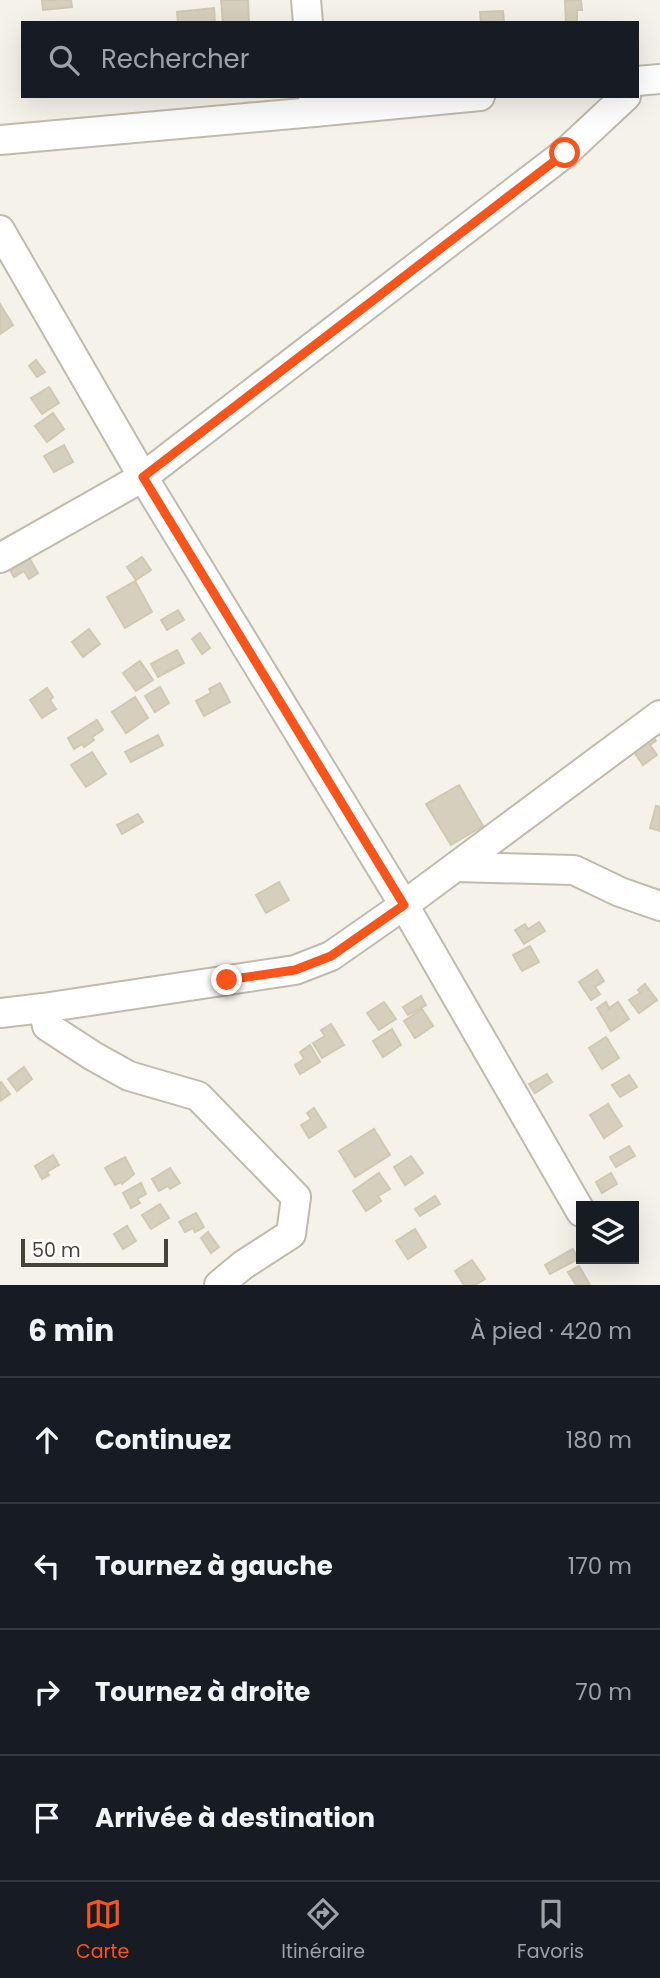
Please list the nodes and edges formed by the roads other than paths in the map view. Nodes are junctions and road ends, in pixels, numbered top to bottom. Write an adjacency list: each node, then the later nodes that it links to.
1 (306, 0): 2 (street)
2 (307, 21)
3 (660, 79): 4 (street)
4 (639, 81)
5 (438, 98): 7 (street)
6 (624, 98): 10 (street)
7 (314, 104): 8 (street)
8 (0, 140)
9 (0, 230): 10 (street)
10 (143, 477): 11 (street); 14 (street)
11 (0, 558)
12 (660, 715): 13 (street)
13 (456, 867): 14 (street); 15 (street)
14 (404, 905): 16 (street); 18 (street)
15 (660, 906)
16 (43, 1008): 17 (street); 19 (street)
17 (0, 1013)
18 (576, 1203)
19 (219, 1285)

